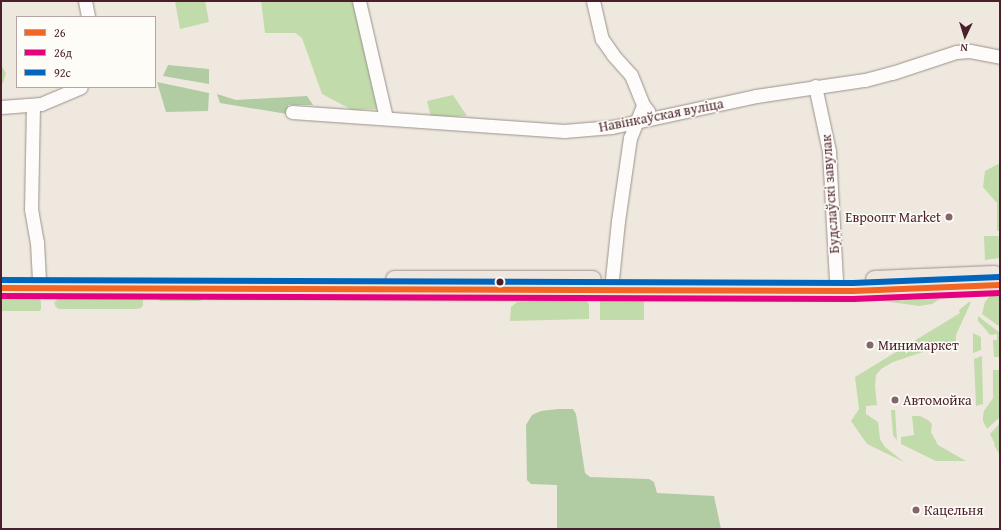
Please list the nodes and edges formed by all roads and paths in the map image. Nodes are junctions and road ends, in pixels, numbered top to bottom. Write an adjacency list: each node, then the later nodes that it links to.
1 (85, 1): 4 (street)
2 (359, 1): 13 (street)
3 (593, 1): 8 (street)
4 (88, 16)
5 (1000, 57): 6 (street, Навінкаўская вуліца)
6 (815, 86): 12 (street, Навінкаўская вуліца); 21 (street, Будслаўскі завулак)
7 (79, 88): 9 (street)
8 (643, 105): 12 (street); 14 (street)
9 (33, 106): 10 (street); 19 (street)
10 (1, 107)
11 (292, 112): 13 (street, Навінкаўская вуліца)
12 (659, 116): 14 (street, Навінкаўская вуліца)
13 (386, 118): 15 (street, Навінкаўская вуліца)
14 (636, 122): 15 (street, Навінкаўская вуліца); 16 (street)
15 (612, 127): 16 (street)
16 (630, 138): 20 (street)
17 (1000, 274): 21 (main road)
18 (1, 278): 19 (main road)
19 (39, 278): 20 (main road)
20 (612, 279): 21 (main road)
21 (836, 280)
22 (1000, 285): 23 (main road)
23 (1, 288)

